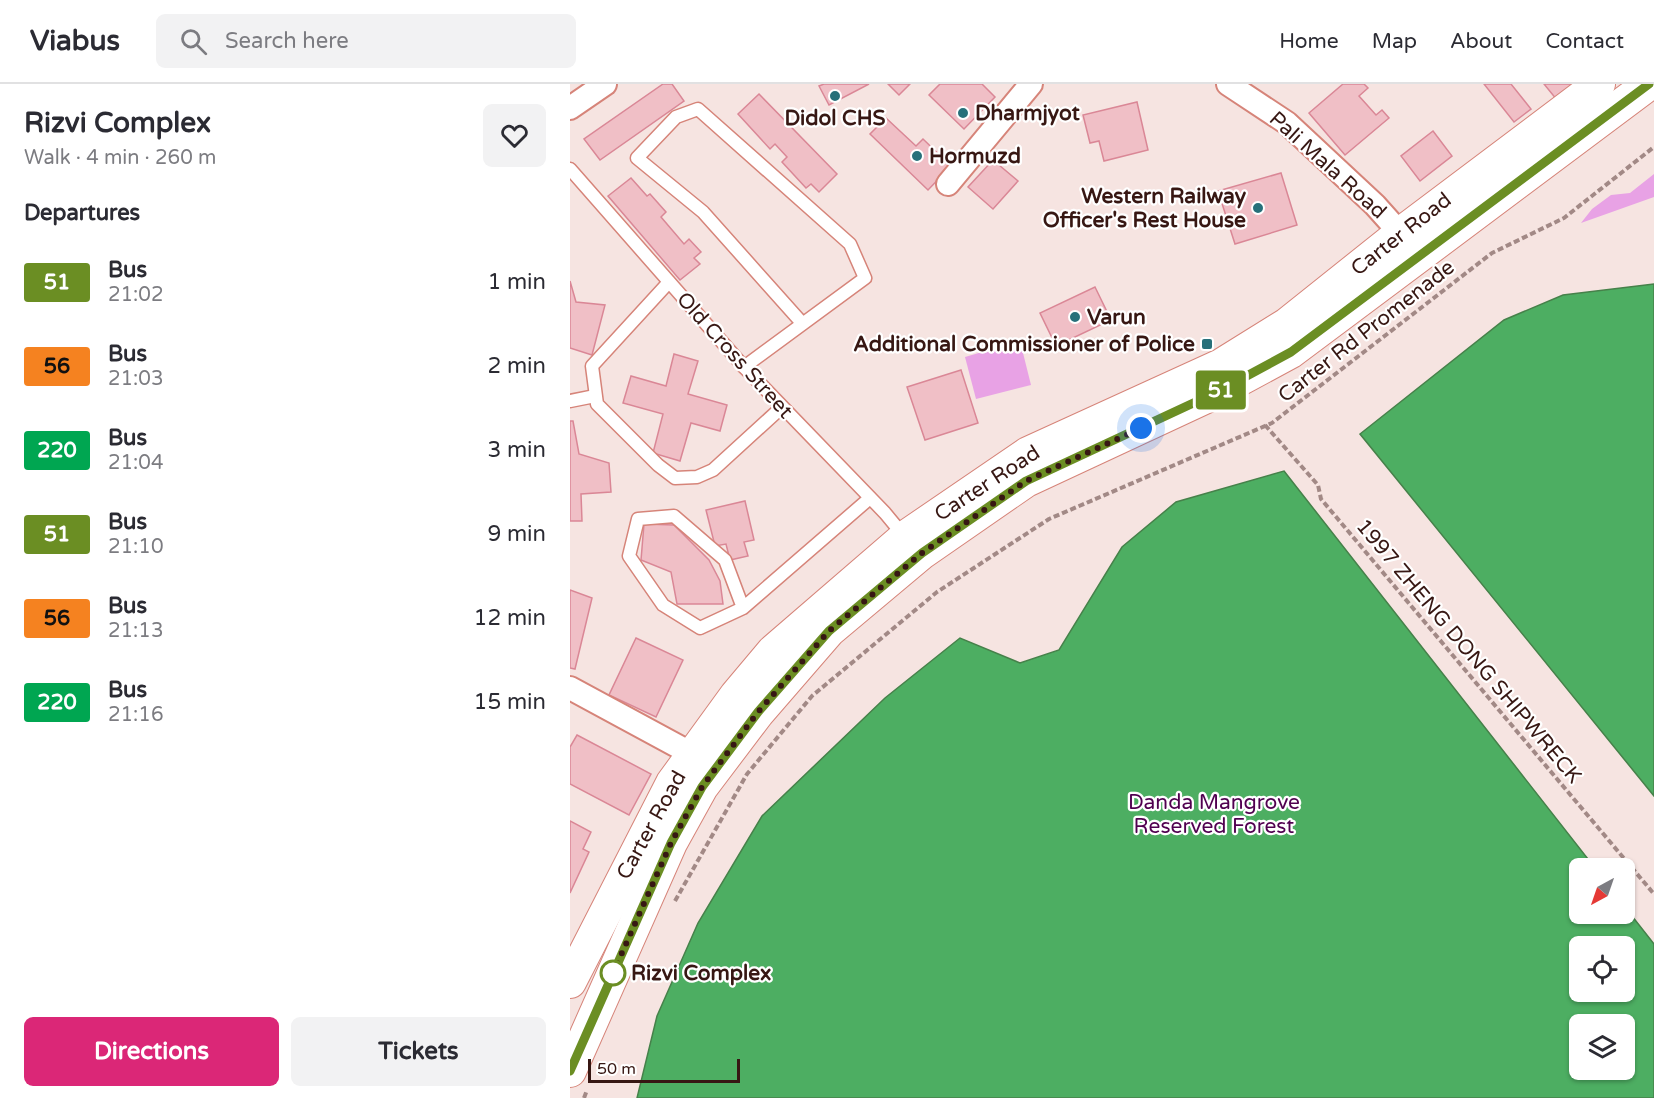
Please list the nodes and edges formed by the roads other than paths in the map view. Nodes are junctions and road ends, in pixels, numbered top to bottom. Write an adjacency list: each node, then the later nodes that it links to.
1 (605, 84): 6 (street)
2 (1031, 84): 8 (street)
3 (1228, 84): 10 (street, Pali Mala Road)
4 (1599, 84): 9 (main road, Carter Road)
5 (1649, 84): 9 (main road, Carter Road)
6 (570, 108)
7 (570, 169): 11 (lane, Old Cross Street)
8 (948, 184)
9 (1473, 197): 10 (main road, Carter Road)
10 (1410, 244): 18 (main road, Carter Road); 21 (main road, Carter Road)
11 (669, 282): 13 (lane, Old Cross Street); 14 (lane)
12 (802, 323): 12 (lane); 13 (lane)
13 (744, 367): 16 (lane, Old Cross Street)
14 (595, 396): 15 (lane); 16 (lane)
15 (570, 400)
16 (782, 408): 17 (lane, Old Cross Street)
17 (870, 498): 18 (lane, Old Cross Street); 19 (lane)
18 (904, 537): 21 (main road, Carter Road)
19 (743, 608): 19 (lane)
20 (570, 688): 21 (street)
21 (705, 760): 22 (main road, Carter Road); 23 (main road, Carter Road)
22 (577, 947): 23 (street); 24 (main road, Carter Road)
23 (616, 967): 25 (main road, Carter Road)
24 (570, 982)
25 (579, 1079)

